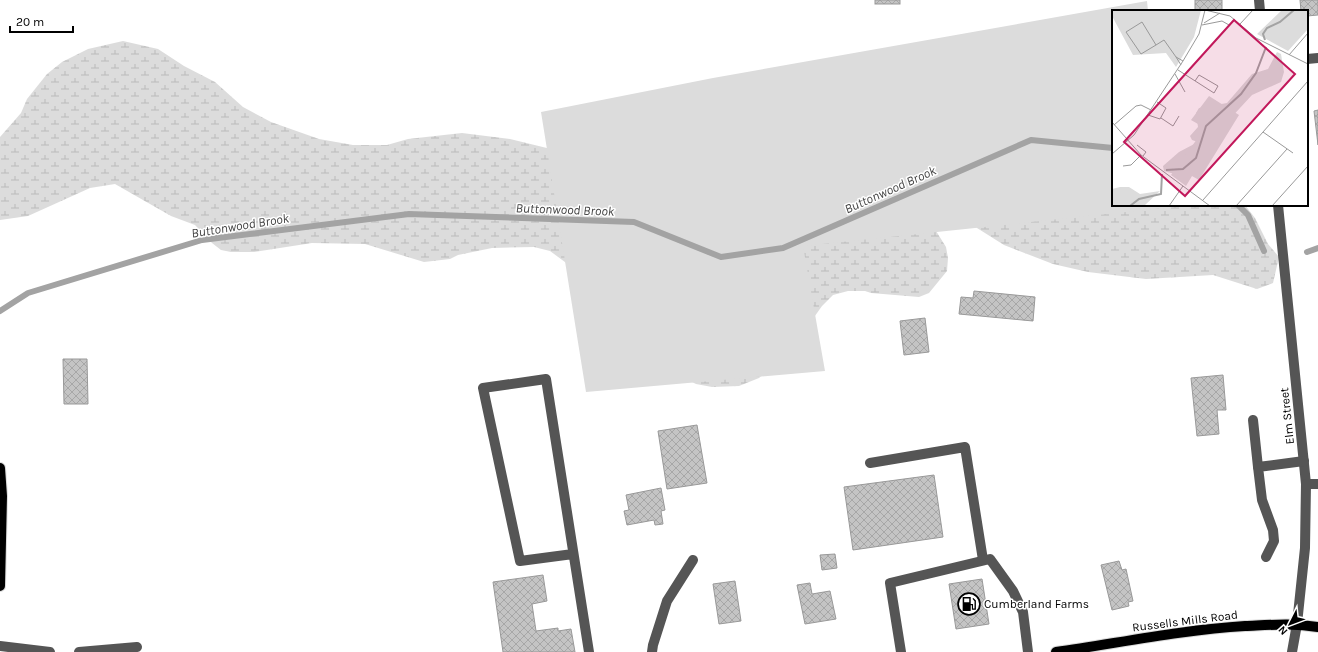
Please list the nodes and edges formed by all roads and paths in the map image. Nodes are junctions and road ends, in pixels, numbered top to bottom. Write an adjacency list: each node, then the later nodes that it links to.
1 (1259, 0): 2 (street)
2 (1260, 10)
3 (1318, 58): 4 (street)
4 (1308, 59)
5 (1278, 206): 7 (street, Elm Street)
6 (1253, 420): 9 (street)
7 (1304, 461): 9 (street); 11 (street, Elm Street)
8 (870, 464): 16 (street)
9 (1258, 467): 14 (street)
10 (0, 468): 17 (main road)
11 (1306, 484): 12 (street); 18 (street, Elm Street)
12 (1318, 484)
13 (573, 554): 13 (street); 25 (street)
14 (1266, 557)
15 (693, 560): 26 (street)
16 (983, 560): 27 (street); 28 (street)
17 (0, 586)
18 (1297, 624): 19 (main road, Russells Mills Road); 22 (main road, Russells Mills Road); 30 (street, Elm Street)
19 (1318, 627)
20 (0, 646): 23 (street)
21 (137, 647): 24 (street)
22 (1107, 648): 29 (main road, Russells Mills Road)
23 (50, 652)
24 (79, 652)
25 (589, 652)
26 (652, 652)
27 (901, 652)
28 (1028, 652)
29 (1056, 652)
30 (1292, 652)

